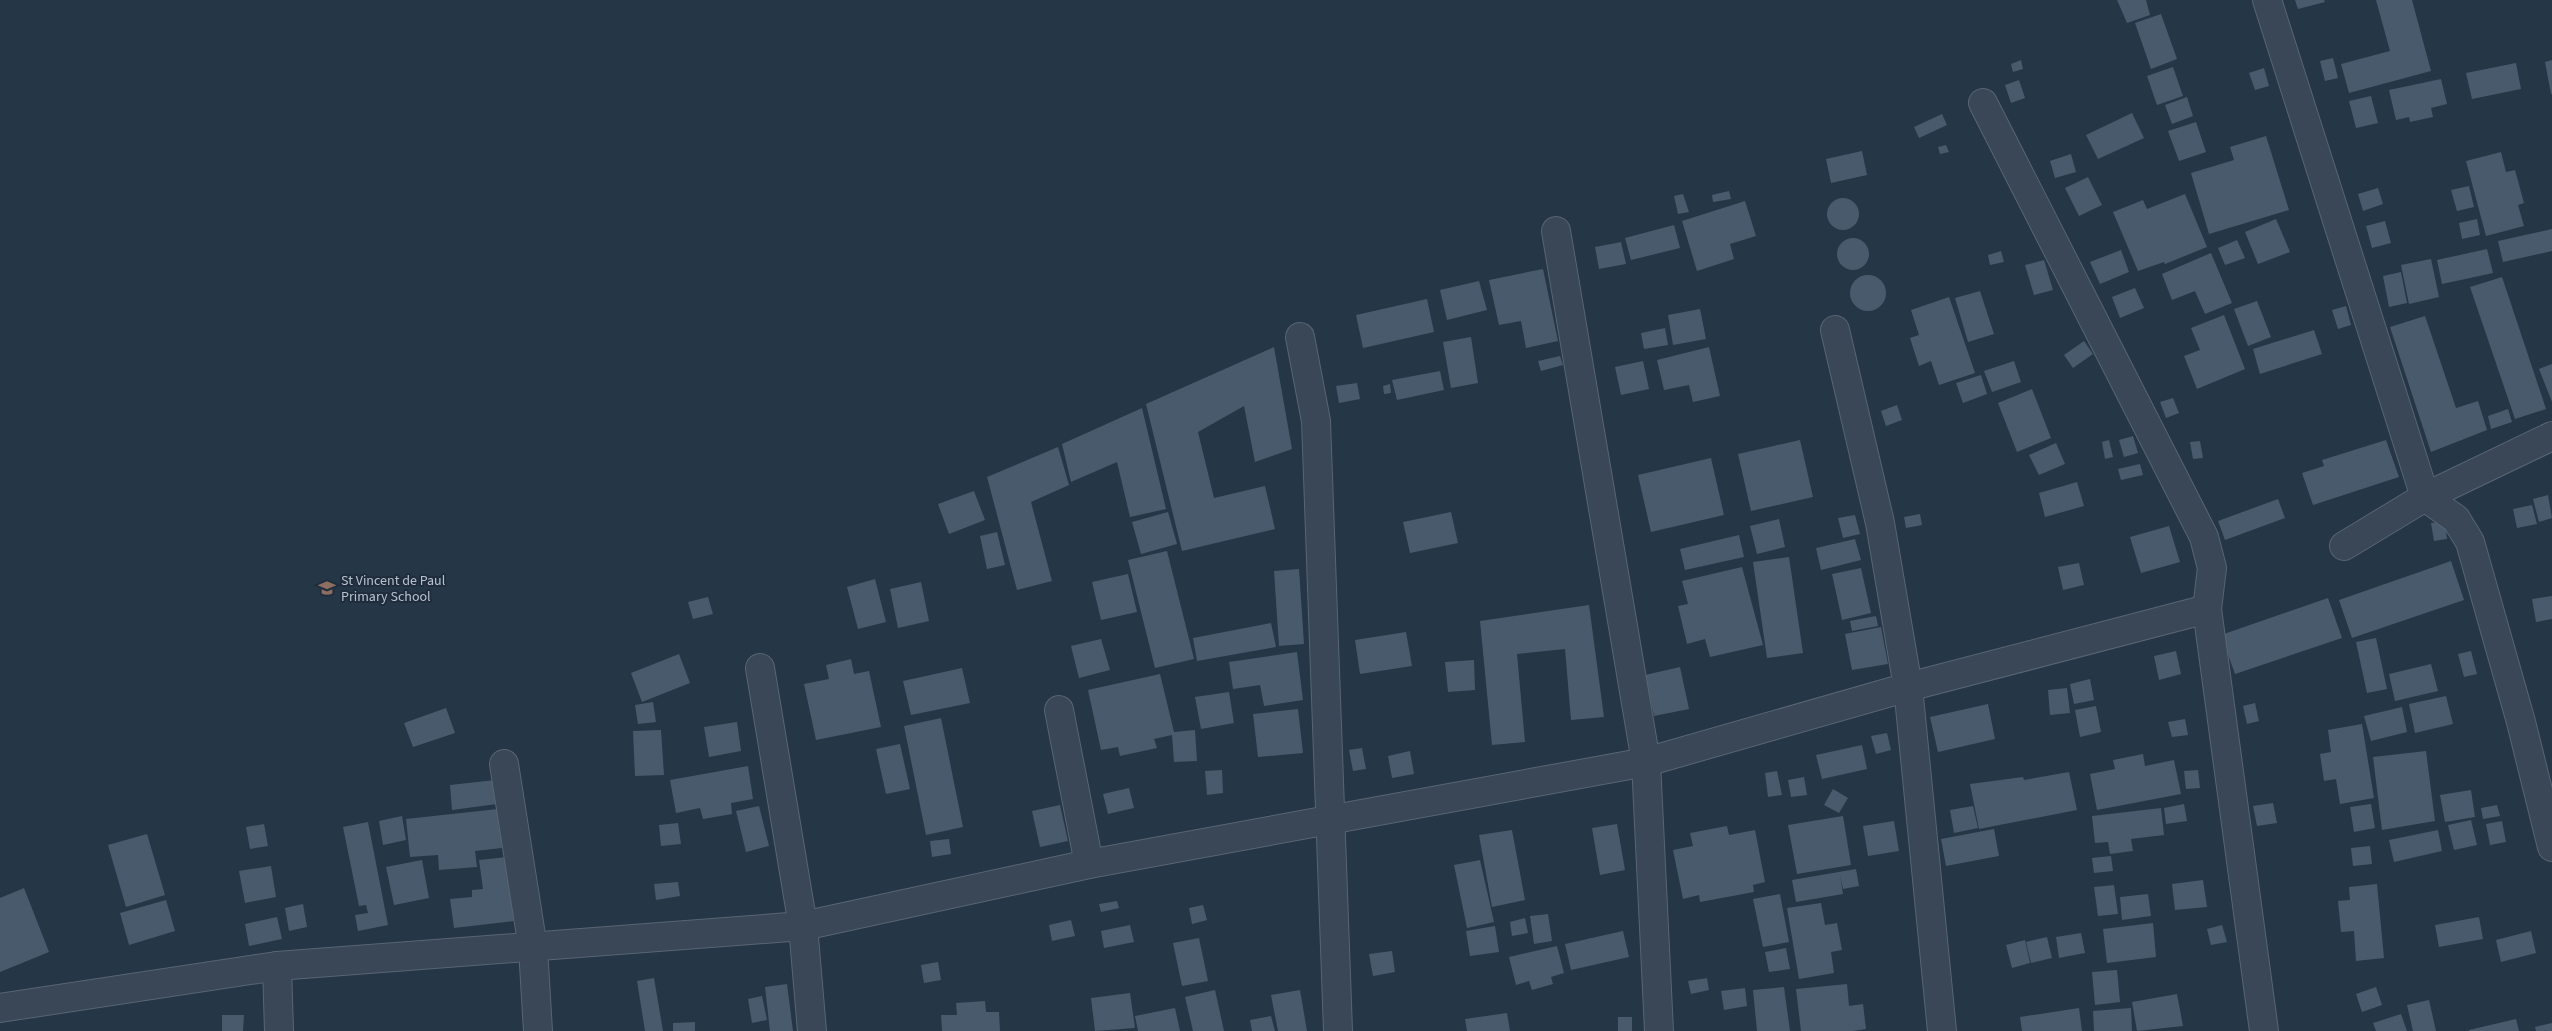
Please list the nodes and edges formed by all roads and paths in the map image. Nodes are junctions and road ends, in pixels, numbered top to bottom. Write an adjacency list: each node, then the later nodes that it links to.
1 (2267, 0): 7 (street)
2 (1983, 103): 9 (street)
3 (1556, 231): 13 (street)
4 (1835, 330): 11 (street)
5 (1300, 337): 15 (street)
6 (2552, 436): 7 (street)
7 (2425, 497): 8 (street); 16 (street)
8 (2344, 546)
9 (2207, 609): 11 (street); 28 (street)
10 (760, 668): 18 (street)
11 (1908, 687): 13 (street); 27 (street)
12 (1059, 710): 17 (street)
13 (1646, 762): 15 (street); 26 (street)
14 (504, 764): 19 (street)
15 (1332, 820): 17 (street); 25 (street)
16 (2552, 847)
17 (1089, 864): 18 (street)
18 (802, 926): 19 (street); 24 (street)
19 (533, 948): 20 (street); 23 (street)
20 (277, 966): 21 (street); 22 (street)
21 (0, 1008)
22 (280, 1031)
23 (538, 1031)
24 (812, 1031)
25 (1338, 1031)
26 (1659, 1031)
27 (1942, 1031)
28 (2264, 1031)

